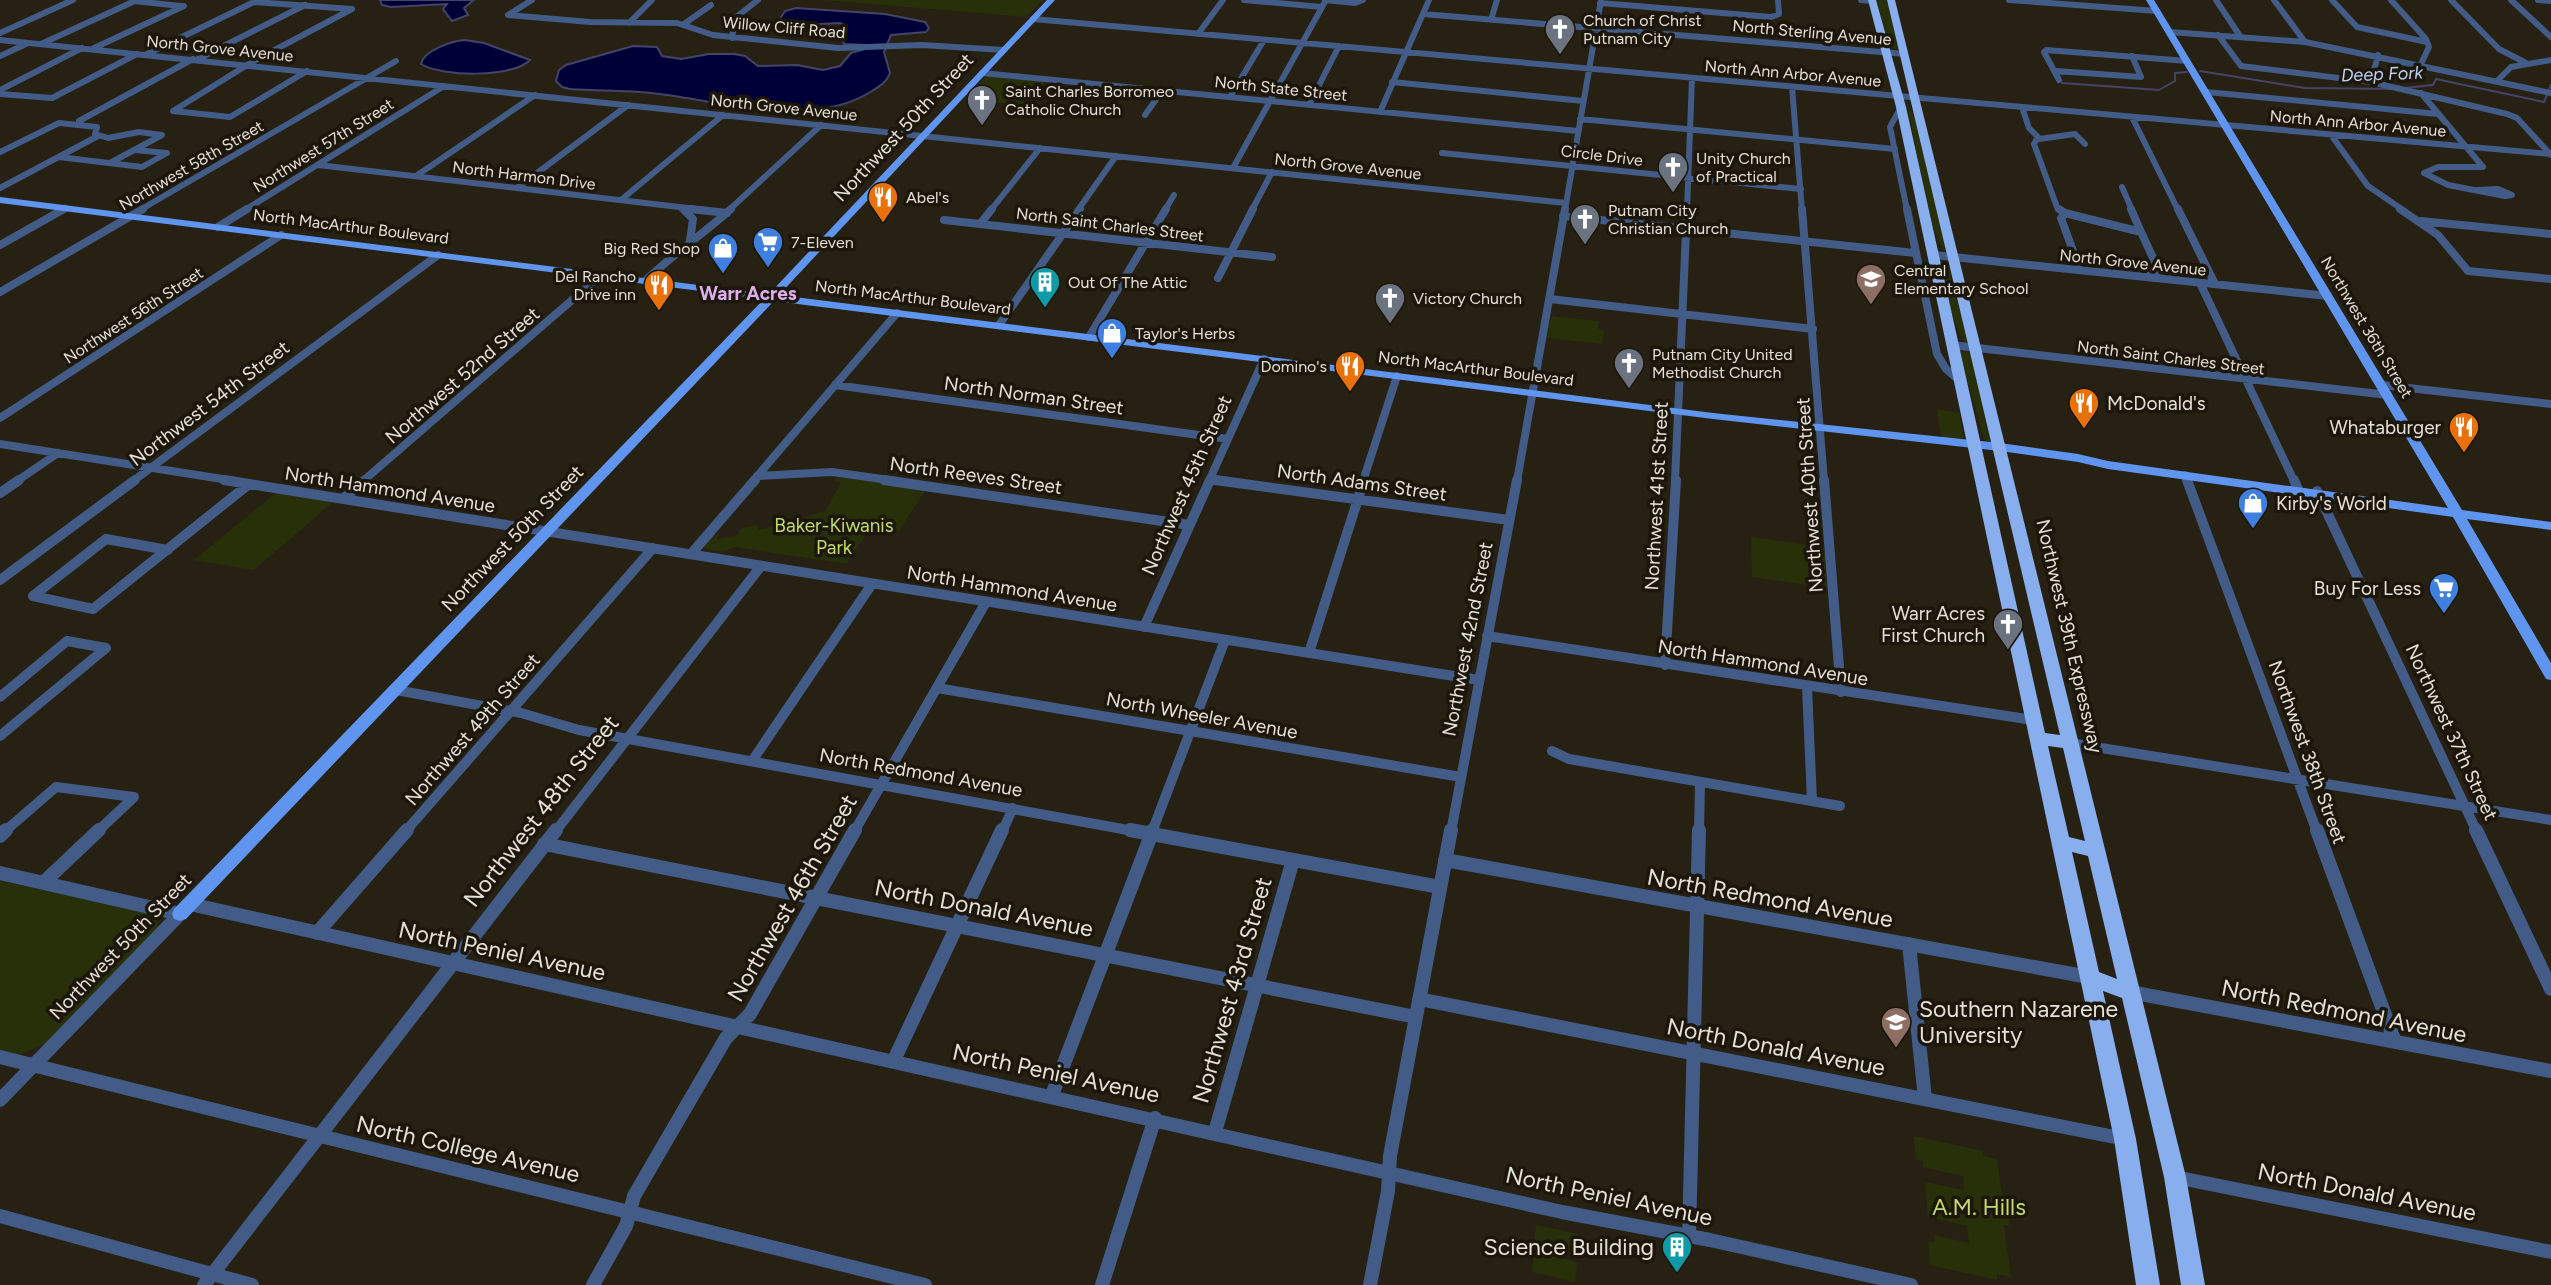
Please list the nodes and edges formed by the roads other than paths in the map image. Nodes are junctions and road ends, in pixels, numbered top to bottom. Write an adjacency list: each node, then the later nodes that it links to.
1 (73, 0): 39 (street)
2 (532, 0): 35 (street, Willow Cliff Road)
3 (652, 0): 35 (street)
4 (758, 0): 44 (street)
5 (1051, 0): 33 (main road, Northwest 50th Street)
6 (1223, 0): 40 (street)
7 (1244, 0): 27 (street)
8 (1363, 0): 27 (street)
9 (1429, 0): 32 (street)
10 (1497, 0): 34 (street)
11 (1778, 0): 28 (street)
12 (1861, 0): 13 (street)
13 (1872, 0): 57 (highway)
14 (1891, 0): 59 (highway, Northwest 39th Expressway)
15 (2009, 0): 31 (street)
16 (2150, 0): 31 (main road, Northwest 36th Street)
17 (2216, 0): 42 (street)
18 (2274, 0): 47 (street)
19 (2333, 0): 48 (street)
20 (2391, 0): 48 (street)
21 (2451, 0): 68 (street)
22 (2511, 0): 43 (street)
23 (2538, 0): 26 (street)
24 (135, 1): 51 (street); 54 (street)
25 (258, 1): 29 (street); 60 (street)
26 (2551, 1)
27 (1324, 2): 50 (street)
28 (1600, 2): 37 (street, Northwest 42nd Street)
29 (305, 5): 64 (street); 70 (street)
30 (710, 5): 36 (street)
31 (2157, 11): 38 (main road, Northwest 36th Street)
32 (1423, 14): 34 (street, North Sterling Avenue); 56 (street)
33 (1033, 19): 40 (street, North Ann Arbor Avenue); 55 (main road, Northwest 50th Street)
34 (1491, 20): 37 (street, North Sterling Avenue)
35 (629, 23): 36 (street, Willow Cliff Road)
36 (684, 23): 44 (street, Willow Cliff Road)
37 (1596, 28): 57 (street, North Sterling Avenue); 71 (street, Northwest 42nd Street)
38 (2169, 32): 41 (street); 67 (main road, Northwest 36th Street)
39 (0, 33)
40 (1198, 34): 46 (street, North Ann Arbor Avenue)
41 (2218, 35): 42 (street); 81 (street)
42 (2240, 36): 47 (street)
43 (2551, 37)
44 (732, 38): 55 (street, Willow Cliff Road)
45 (0, 40): 49 (street, North Grove Avenue)
46 (1265, 40): 50 (street, North Ann Arbor Avenue); 91 (street)
47 (2305, 42): 61 (street)
48 (2427, 42): 69 (street)
49 (29, 43): 51 (street, North Grove Avenue); 62 (street)
50 (1301, 43): 52 (street, North Ann Arbor Avenue); 93 (street)
51 (41, 44): 53 (street, North Grove Avenue)
52 (1339, 46): 56 (street, North Ann Arbor Avenue); 97 (street)
53 (82, 48): 54 (street, North Grove Avenue); 86 (street)
54 (92, 49): 58 (street, North Grove Avenue)
55 (1004, 50): 74 (main road, Northwest 50th Street)
56 (1406, 52): 71 (street, North Ann Arbor Avenue); 80 (street)
57 (1888, 53): 59 (street, North Sterling Avenue); 95 (highway)
58 (137, 54): 60 (street, North Grove Avenue); 86 (street)
59 (1905, 54): 92 (highway, Northwest 39th Expressway)
60 (145, 55): 64 (street, North Grove Avenue)
61 (2378, 55): 69 (street); 81 (street)
62 (0, 56)
63 (2132, 56): 67 (street); 73 (street); 77 (street)
64 (195, 60): 70 (street, North Grove Avenue); 106 (street)
65 (2551, 60): 68 (street)
66 (396, 61): 75 (street, Northwest 58th Street)
67 (2187, 61): 87 (main road, Northwest 36th Street)
68 (2526, 63): 79 (street)
69 (2421, 64): 79 (street)
70 (248, 65): 72 (street, North Grove Avenue); 72 (street)
71 (1589, 69): 76 (street, North Ann Arbor Avenue); 94 (street, Northwest 42nd Street)
72 (307, 71): 75 (street, North Grove Avenue)
73 (2056, 71): 77 (street); 78 (street)
74 (982, 73): 85 (street, North State Street); 113 (main road, Northwest 50th Street)
75 (367, 78): 82 (street, North Grove Avenue); 146 (street, Northwest 58th Street)
76 (1692, 78): 83 (street, North Ann Arbor Avenue); 109 (street, Northwest 41st Street)
77 (2133, 78): 84 (street)
78 (2059, 80)
79 (2497, 81): 89 (street)
80 (1392, 82): 94 (street); 99 (street)
81 (2371, 82): 88 (street)
82 (444, 86): 90 (street, North Grove Avenue); 127 (street, Northwest 57th Street)
83 (1792, 87): 95 (street, North Ann Arbor Avenue); 114 (street, Northwest 40th Street)
84 (2137, 87)
85 (1161, 91): 91 (street, North State Street); 103 (street)
86 (0, 92)
87 (2206, 92): 101 (street); 108 (main road, Northwest 36th Street)
88 (2421, 93): 101 (street); 123 (street)
89 (2551, 93)
90 (535, 95): 96 (street, North Grove Avenue); 131 (street)
91 (1230, 97): 93 (street, North State Street)
92 (1916, 98): 95 (street, North Ann Arbor Avenue); 98 (street, North Ann Arbor Avenue); 166 (highway, Northwest 39th Expressway)
93 (1270, 101): 97 (street, North State Street); 129 (street)
94 (1583, 101): 105 (street, Northwest 42nd Street)
95 (1900, 102): 119 (street); 164 (highway)
96 (628, 105): 102 (street, North Grove Avenue); 135 (street)
97 (1309, 105): 99 (street, North State Street)
98 (2023, 110): 100 (street); 104 (street, North Ann Arbor Avenue); 115 (street)
99 (1380, 112): 110 (street, North State Street)
100 (2044, 114)
101 (2438, 114): 117 (street)
102 (723, 115): 107 (street, North Grove Avenue); 139 (street)
103 (1145, 115)
104 (2132, 117): 108 (street, North Ann Arbor Avenue); 176 (street)
105 (1580, 119): 109 (street); 110 (street, Northwest 42nd Street)
106 (79, 121)
107 (821, 125): 113 (street, North Grove Avenue); 144 (street)
108 (2226, 125): 111 (street, North Ann Arbor Avenue); 179 (main road, Northwest 36th Street)
109 (1690, 129): 114 (street); 132 (street, Northwest 41st Street)
110 (1578, 131): 128 (street, Northwest 42nd Street)
111 (2331, 135): 117 (street, North Ann Arbor Avenue); 149 (street)
112 (98, 136): 120 (street); 121 (street); 125 (street)
113 (923, 136): 118 (street, North Grove Avenue); 178 (main road, Northwest 50th Street)
114 (1796, 139): 119 (street); 136 (street, Northwest 40th Street)
115 (2039, 139): 116 (street); 145 (street)
116 (2085, 145)
117 (2465, 146): 123 (street, North Ann Arbor Avenue); 137 (street)
118 (1040, 148): 124 (street, North Grove Avenue); 150 (street)
119 (1895, 149): 162 (street)
120 (135, 150): 126 (street); 126 (street)
121 (0, 152)
122 (1442, 153): 128 (street, Circle Drive)
123 (2551, 154)
124 (1116, 156): 129 (street, North Grove Avenue); 154 (street)
125 (59, 157): 126 (street); 134 (street)
126 (110, 163)
127 (318, 165): 131 (street, North Harmon Drive); 151 (street, Northwest 57th Street)
128 (1572, 166): 132 (street, Circle Drive); 141 (street, Northwest 42nd Street)
129 (1233, 169): 130 (street, North Grove Avenue)
130 (1272, 172): 141 (street, North Grove Avenue); 161 (street)
131 (416, 176): 135 (street, North Harmon Drive)
132 (1689, 179): 136 (street, Circle Drive); 152 (street, Northwest 41st Street)
133 (2122, 187): 153 (street)
134 (0, 188)
135 (517, 188): 139 (street, North Harmon Drive)
136 (1801, 189): 158 (street, Northwest 40th Street)
137 (2477, 190)
138 (1174, 195): 159 (street)
139 (621, 200): 142 (street, North Harmon Drive)
140 (1, 201): 143 (main road, North MacArthur Boulevard)
141 (1566, 203): 147 (street, Northwest 42nd Street)
142 (679, 207): 144 (street, North Harmon Drive); 157 (street)
143 (65, 208): 146 (main road, North MacArthur Boulevard); 160 (street)
144 (727, 212): 157 (street)
145 (2065, 213): 153 (street); 169 (street)
146 (130, 216): 151 (main road, North MacArthur Boulevard); 177 (street, Northwest 58th Street)
147 (1563, 216): 152 (street); 180 (street, Northwest 42nd Street)
148 (944, 220): 150 (street, North Saint Charles Street)
149 (2420, 221): 155 (street); 173 (street)
150 (980, 224): 154 (street, North Saint Charles Street)
151 (218, 227): 156 (main road, North MacArthur Boulevard)
152 (1686, 229): 158 (street); 182 (street, Northwest 41st Street)
153 (2141, 232): 171 (street)
154 (1063, 233): 159 (street, North Saint Charles Street); 183 (street)
155 (2551, 234)
156 (281, 235): 163 (main road, North MacArthur Boulevard); 197 (street, Northwest 56th Street)
157 (690, 241): 174 (street)
158 (1806, 241): 162 (street); 184 (street, Northwest 40th Street)
159 (1146, 243): 161 (street, North Saint Charles Street); 185 (street)
160 (0, 245)
161 (1231, 253): 165 (street, North Saint Charles Street); 172 (street)
162 (1915, 253): 191 (street)
163 (438, 255): 170 (main road, North MacArthur Boulevard); 204 (street, Northwest 54th Street)
164 (1934, 255): 166 (street, North Grove Avenue); 186 (highway)
165 (1272, 257)
166 (1955, 257): 168 (street, North Grove Avenue); 187 (highway, Northwest 39th Expressway)
167 (2053, 258): 168 (street)
168 (2057, 268): 169 (street, North Grove Avenue)
169 (2079, 268): 171 (street, North Grove Avenue)
170 (601, 275): 174 (main road, North MacArthur Boulevard); 212 (street, Northwest 52nd Street)
171 (2161, 276): 175 (street, North Grove Avenue)
172 (1218, 278)
173 (2551, 279)
174 (645, 281): 178 (main road, North MacArthur Boulevard)
175 (2200, 283): 176 (street, North Grove Avenue); 190 (street)
176 (2215, 285): 179 (street, North Grove Avenue)
177 (0, 292)
178 (772, 296): 181 (main road, North MacArthur Boulevard); 219 (main road, Northwest 50th Street)
179 (2328, 296): 193 (main road, Northwest 36th Street)
180 (1550, 299): 182 (street); 194 (street, Northwest 42nd Street)
181 (897, 313): 183 (main road, North MacArthur Boulevard); 192 (street)
182 (1684, 314): 184 (street); 196 (street, Northwest 41st Street)
183 (999, 326): 185 (main road, North MacArthur Boulevard)
184 (1813, 329): 198 (street, Northwest 40th Street)
185 (1090, 337): 188 (main road, North MacArthur Boulevard)
186 (1952, 345): 187 (street, North Saint Charles Street); 191 (highway)
187 (1976, 349): 190 (street, North Saint Charles Street); 202 (highway, Northwest 39th Expressway)
188 (1264, 359): 189 (main road, North MacArthur Boulevard); 199 (street, Northwest 45th Street)
189 (1396, 376): 194 (main road, North MacArthur Boulevard); 213 (street)
190 (2247, 380): 193 (street, North Saint Charles Street); 209 (street)
191 (1960, 381): 201 (highway)
192 (835, 385): 199 (street, North Norman Street); 206 (street)
193 (2385, 390): 195 (street, North Saint Charles Street); 214 (main road, Northwest 36th Street)
194 (1533, 393): 196 (main road, North MacArthur Boulevard); 216 (street, Northwest 42nd Street)
195 (2551, 404)
196 (1680, 411): 198 (main road, North MacArthur Boulevard); 231 (street, Northwest 41st Street)
197 (0, 418)
198 (1822, 429): 201 (main road, North MacArthur Boulevard); 237 (street, Northwest 40th Street)
199 (1228, 439): 207 (street, Northwest 45th Street)
200 (0, 444): 203 (street, North Hammond Avenue)
201 (1975, 448): 202 (main road, North MacArthur Boulevard); 241 (highway)
202 (2001, 451): 205 (main road, North MacArthur Boulevard); 240 (highway, Northwest 39th Expressway)
203 (58, 453): 204 (street, North Hammond Avenue); 211 (street)
204 (151, 468): 208 (street, North Hammond Avenue); 224 (street, Northwest 54th Street)
205 (2185, 475): 209 (main road, North MacArthur Boulevard); 249 (street, Northwest 38th Street)
206 (757, 476): 217 (street, North Reeves Street); 222 (street)
207 (1210, 479): 213 (street, North Adams Street); 217 (street, Northwest 45th Street)
208 (249, 484): 212 (street, North Hammond Avenue); 221 (street)
209 (2298, 489): 210 (main road, North MacArthur Boulevard)
210 (2317, 491): 214 (main road, North MacArthur Boulevard); 253 (street, Northwest 37th Street)
211 (0, 493)
212 (343, 499): 219 (street, North Hammond Avenue)
213 (1357, 499): 216 (street, North Adams Street); 230 (street)
214 (2456, 509): 215 (main road, North MacArthur Boulevard); 218 (main road, North MacArthur Boulevard); 232 (main road, Northwest 36th Street)
215 (2551, 518)
216 (1509, 520): 228 (street, Northwest 42nd Street)
217 (1189, 525): 227 (street, Northwest 45th Street)
218 (2551, 526)
219 (547, 531): 220 (street, North Hammond Avenue); 236 (main road, Northwest 50th Street)
220 (653, 548): 222 (street, North Hammond Avenue); 239 (street, Northwest 49th Street)
221 (168, 550): 221 (street)
222 (691, 554): 223 (street, North Hammond Avenue)
223 (761, 566): 225 (street, North Hammond Avenue); 244 (street, Northwest 48th Street)
224 (0, 580)
225 (872, 584): 226 (street, North Hammond Avenue); 247 (street)
226 (986, 602): 227 (street, North Hammond Avenue); 235 (street, Northwest 46th Street)
227 (1144, 627): 229 (street, North Hammond Avenue)
228 (1487, 636): 231 (street, North Hammond Avenue); 233 (street, Northwest 42nd Street)
229 (1225, 640): 230 (street, North Hammond Avenue); 242 (street)
230 (1309, 653): 233 (street, North Hammond Avenue)
231 (1665, 665): 234 (street, North Hammond Avenue)
232 (2551, 674)
233 (1479, 680): 248 (street, Northwest 42nd Street)
234 (1807, 687): 237 (street, North Hammond Avenue); 252 (street)
235 (937, 688): 242 (street, North Wheeler Avenue); 251 (street, Northwest 46th Street)
236 (396, 690): 239 (street, North Redmond Avenue); 269 (main road, Northwest 50th Street)
237 (1841, 692): 241 (street, North Hammond Avenue)
238 (0, 697): 243 (street)
239 (511, 711): 244 (street, North Redmond Avenue); 271 (street, Northwest 49th Street)
240 (2065, 725): 241 (highway); 245 (highway, Northwest 39th Expressway)
241 (2035, 729): 245 (highway); 259 (highway)
242 (1190, 731): 248 (street, North Wheeler Avenue); 257 (street)
243 (0, 736)
244 (627, 738): 247 (street, North Redmond Avenue); 260 (street, Northwest 48th Street)
245 (2070, 743): 249 (street); 261 (highway, Northwest 39th Expressway)
246 (1552, 751): 250 (street)
247 (752, 761): 251 (street, North Redmond Avenue)
248 (1461, 777): 263 (street, Northwest 42nd Street)
249 (2298, 779): 253 (street); 282 (street, Northwest 38th Street)
250 (1700, 782): 252 (street); 268 (street)
251 (881, 784): 255 (street, North Redmond Avenue); 267 (street, Northwest 46th Street)
252 (1812, 801): 254 (street)
253 (2466, 806): 256 (street); 277 (street, Northwest 37th Street)
254 (1840, 807)
255 (1013, 808): 257 (street, North Redmond Avenue); 270 (street)
256 (2551, 820)
257 (1151, 834): 262 (street, North Redmond Avenue); 273 (street)
258 (0, 836): 265 (street)
259 (2061, 843): 261 (highway); 275 (highway)
260 (544, 844): 267 (street, North Donald Avenue); 274 (street, Northwest 48th Street)
261 (2095, 850): 278 (highway, Northwest 39th Expressway)
262 (1293, 860): 266 (street, North Redmond Avenue); 276 (street, Northwest 43rd Street)
263 (1445, 860): 266 (street, Northwest 42nd Street); 268 (street, North Redmond Avenue)
264 (0, 873): 265 (street, North Peniel Avenue)
265 (43, 883): 269 (street, North Peniel Avenue)
266 (1440, 887): 279 (street, Northwest 42nd Street)
267 (817, 898): 270 (street, North Donald Avenue); 281 (street, Northwest 46th Street)
268 (1696, 907): 272 (street, North Redmond Avenue); 283 (street)
269 (186, 909): 271 (street, North Peniel Avenue); 286 (street, Northwest 50th Street)
270 (956, 926): 273 (street, North Donald Avenue); 285 (street)
271 (317, 933): 274 (street, North Peniel Avenue)
272 (1909, 944): 275 (street, North Redmond Avenue); 289 (street)
273 (1105, 956): 276 (street, North Donald Avenue); 288 (street)
274 (452, 963): 281 (street, North Peniel Avenue); 293 (street, Northwest 48th Street)
275 (2088, 977): 278 (highway); 294 (highway)
276 (1257, 986): 280 (street, North Donald Avenue); 292 (street, Northwest 43rd Street)
277 (2551, 989)
278 (2130, 992): 282 (street, North Redmond Avenue); 296 (highway, Northwest 39th Expressway)
279 (1419, 999): 280 (street, Northwest 42nd Street); 283 (street, North Donald Avenue)
280 (1416, 1017): 295 (street, Northwest 42nd Street)
281 (738, 1026): 285 (street, North Peniel Avenue); 297 (street, Northwest 46th Street)
282 (2395, 1042): 287 (street, North Redmond Avenue)
283 (1692, 1054): 289 (street, North Donald Avenue); 299 (street)
284 (0, 1057): 286 (street, North College Avenue)
285 (894, 1060): 288 (street, North Peniel Avenue)
286 (33, 1066): 290 (street, Northwest 50th Street); 293 (street, North College Avenue)
287 (2551, 1071)
288 (1052, 1095): 291 (street, North Peniel Avenue)
289 (1925, 1099): 294 (street, North Donald Avenue)
290 (0, 1100)
291 (1155, 1118): 292 (street, North Peniel Avenue); 305 (street)
292 (1215, 1132): 295 (street, North Peniel Avenue)
293 (318, 1137): 297 (street, North College Avenue); 301 (street, Northwest 48th Street)
294 (2124, 1139): 308 (highway)
295 (1389, 1172): 299 (street, North Peniel Avenue); 306 (street, Northwest 42nd Street)
296 (2175, 1177): 300 (street, North Donald Avenue); 309 (highway, Northwest 39th Expressway)
297 (630, 1213): 303 (street, Northwest 46th Street); 304 (street, North College Avenue)
298 (0, 1216): 301 (street)
299 (1689, 1237): 307 (street, North Peniel Avenue)
300 (2551, 1252)
301 (208, 1279): 302 (street)
302 (252, 1285)
303 (593, 1285)
304 (925, 1285)
305 (1102, 1285)
306 (1370, 1285)
307 (1911, 1285)
308 (2148, 1285)
309 (2193, 1285)

